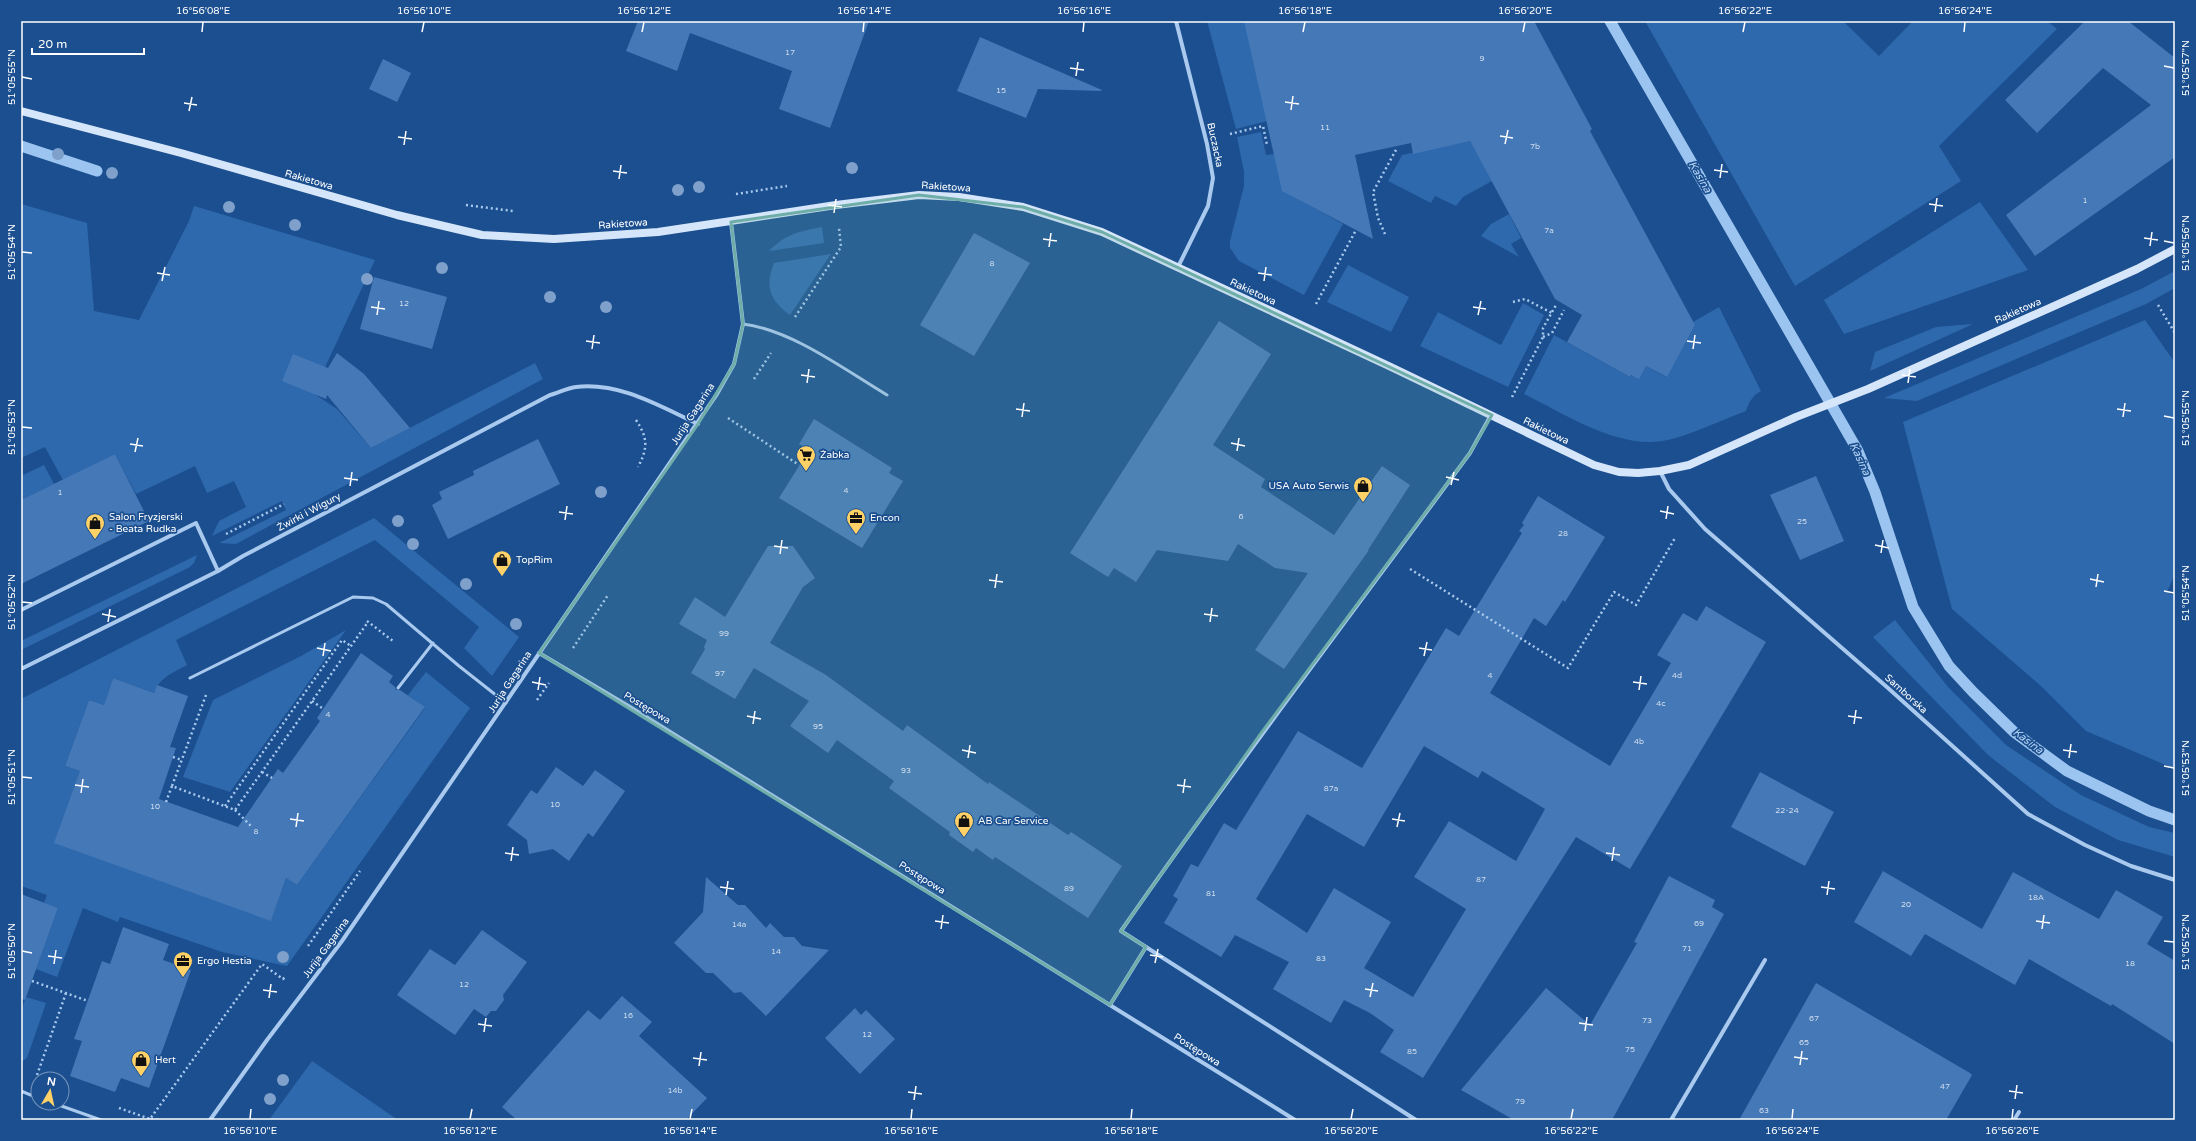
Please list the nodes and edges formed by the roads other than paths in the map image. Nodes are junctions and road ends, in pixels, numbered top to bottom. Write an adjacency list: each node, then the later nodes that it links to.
1 (1176, 21): 5 (street, Buczacka)
2 (21, 111): 3 (street, Rakietowa)
3 (731, 222): 5 (street, Rakietowa); 6 (street, Jurija Gagarina)
4 (2175, 248): 10 (street, Rakietowa)
5 (1178, 268): 8 (street, Rakietowa)
6 (743, 324): 7 (lane); 9 (street, Jurija Gagarina)
7 (887, 395)
8 (1492, 415): 10 (street, Rakietowa); 20 (street)
9 (698, 424): 11 (street, Żwirki i Wigury); 14 (street, Jurija Gagarina)
10 (1660, 471): 19 (street, Samborska)
11 (218, 571): 12 (street); 15 (street, Żwirki i Wigury)
12 (21, 610)
13 (433, 643): 16 (lane); 17 (lane); 18 (lane)
14 (539, 653): 18 (street, Jurija Gagarina); 22 (street, Postępowa)
15 (21, 669)
16 (190, 678)
17 (398, 688)
18 (506, 703): 26 (street, Jurija Gagarina)
19 (2175, 880)
20 (1146, 947): 22 (street); 28 (street)
21 (1765, 960): 29 (street)
22 (1110, 1005): 27 (street, Postępowa)
23 (70, 1109): 25 (lane)
24 (2019, 1112): 30 (street)
25 (101, 1120)
26 (210, 1120)
27 (1295, 1120)
28 (1416, 1120)
29 (1671, 1120)
30 (2014, 1120)

